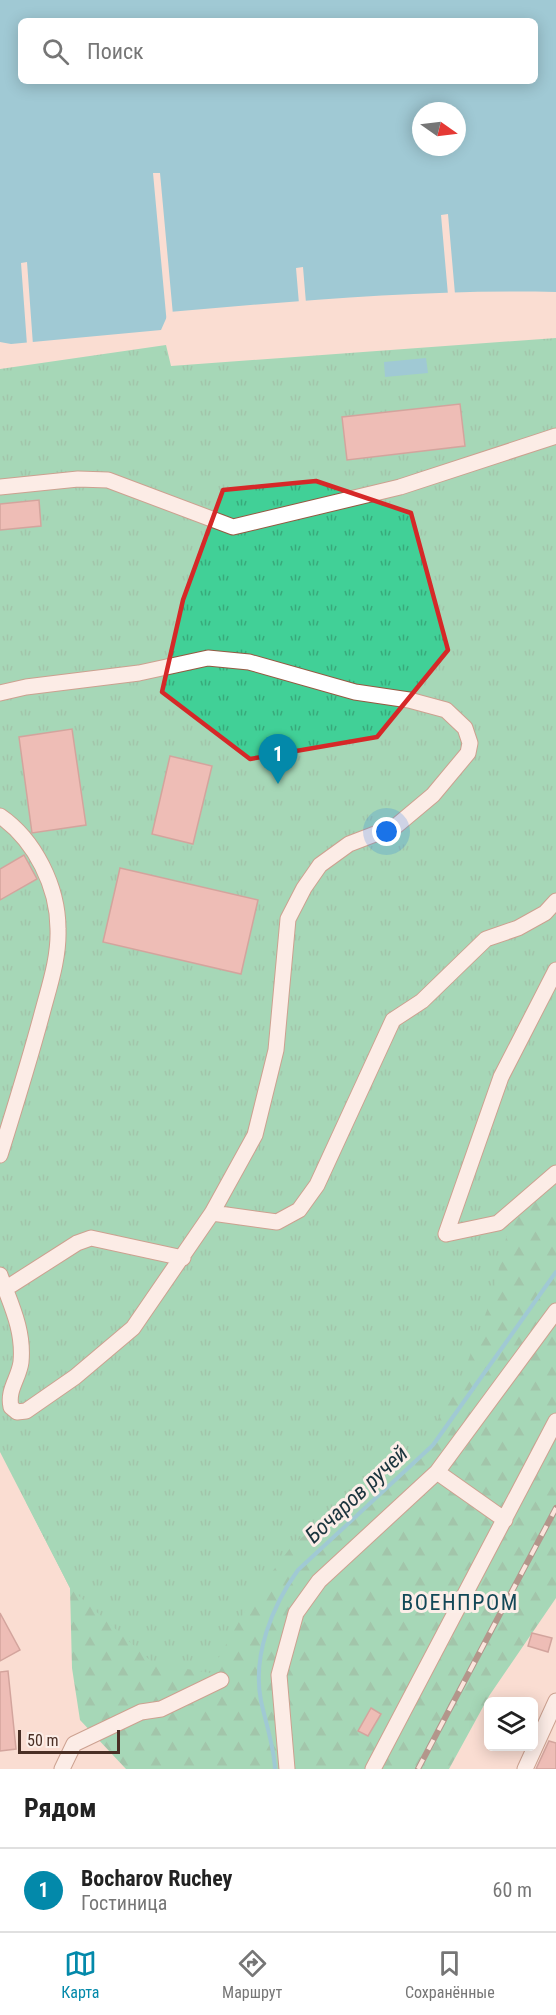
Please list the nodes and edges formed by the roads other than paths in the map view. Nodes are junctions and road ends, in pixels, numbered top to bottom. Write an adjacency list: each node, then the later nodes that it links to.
1 (556, 436): 2 (street)
2 (0, 487)
3 (0, 693): 9 (street)
4 (0, 816): 7 (street)
5 (556, 901): 9 (street)
6 (556, 970): 8 (street)
7 (0, 1155)
8 (556, 1173)
9 (212, 1213): 10 (street)
10 (183, 1258): 11 (street); 11 (street)
11 (2, 1282)
12 (556, 1311): 14 (street)
13 (556, 1421): 15 (street)
14 (437, 1472): 15 (street); 19 (street)
15 (505, 1520): 20 (street)
16 (221, 1680): 18 (street)
17 (556, 1701): 21 (street)
18 (62, 1769)
19 (287, 1769)
20 (373, 1769)
21 (525, 1769)

